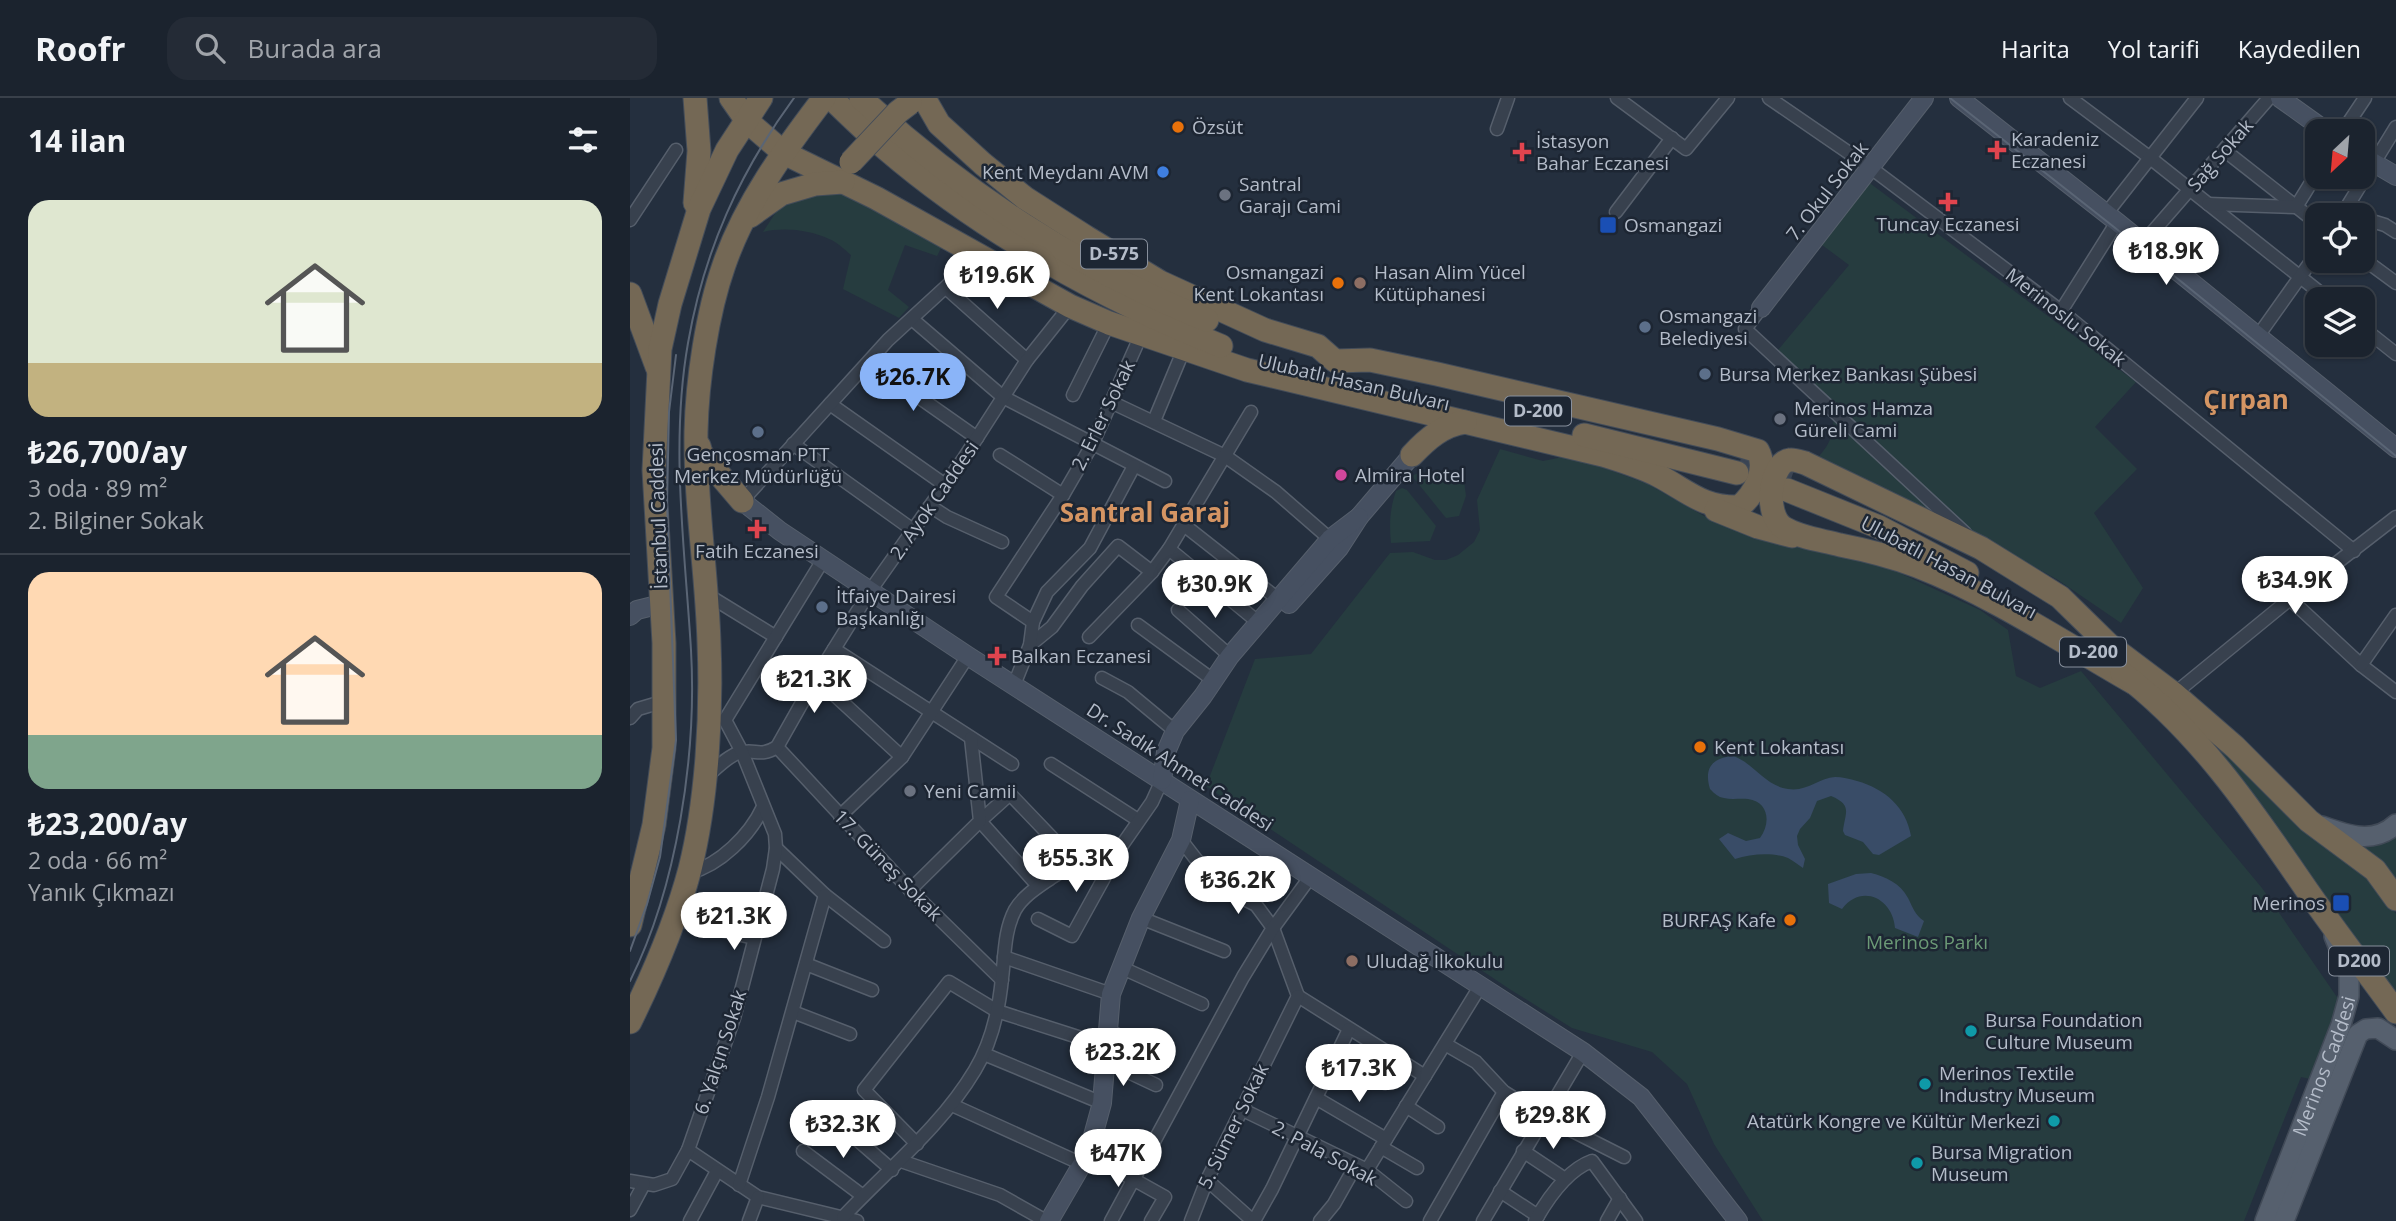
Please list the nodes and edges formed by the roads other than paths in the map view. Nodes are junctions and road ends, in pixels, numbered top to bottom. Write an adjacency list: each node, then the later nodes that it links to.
1 (695, 98): 46 (highway)
2 (709, 98): 35 (highway)
3 (732, 98): 22 (highway)
4 (761, 98): 22 (highway, İstanbul Caddesi)
5 (824, 98): 29 (highway)
6 (831, 98): 73 (highway, Ulubatlı Hasan Bulvarı / D-200)
7 (861, 98): 69 (highway, Ulubatlı Hasan Bulvarı)
8 (1508, 98): 24 (street)
9 (1617, 98): 25 (street)
10 (1728, 98): 25 (street)
11 (1769, 98): 32 (street, Merinoslu Sokak)
12 (1924, 98): 32 (main road, 7. Okul Sokak)
13 (1959, 98): 42 (main road)
14 (2070, 98): 30 (street)
15 (2197, 98): 30 (street)
16 (2269, 98): 27 (street, Sağ Sokak)
17 (2280, 98): 20 (main road)
18 (2365, 98): 21 (street)
19 (921, 99): 33 (highway, bridge); 69 (highway, D-575)
20 (2309, 119)
21 (2351, 119)
22 (747, 121): 29 (highway); 35 (highway, İstanbul Caddesi)
23 (2396, 127): 28 (street)
24 (1497, 129)
25 (1672, 138): 40 (street)
26 (676, 150): 43 (street)
27 (2224, 150): 37 (street, Sağ Sokak); 39 (street)
28 (2375, 152)
29 (784, 153): 33 (highway); 44 (highway)
30 (2148, 157): 37 (street); 42 (street)
31 (2375, 164): 34 (main road)
32 (1871, 168): 59 (main road, 7. Okul Sokak); 60 (street, Merinoslu Sokak)
33 (847, 172): 44 (highway); 58 (highway)
34 (2396, 176)
35 (709, 185): 46 (highway, İstanbul Caddesi)
36 (2307, 189): 39 (street)
37 (2190, 190): 38 (street); 48 (street, Sağ Sokak)
38 (2207, 204): 39 (street); 52 (street)
39 (2296, 206): 41 (street)
40 (1616, 212)
41 (2305, 213)
42 (2111, 218): 48 (main road); 60 (street)
43 (630, 220)
44 (741, 222): 82 (highway)
45 (2375, 222): 47 (street)
46 (692, 228): 57 (highway, İstanbul Caddesi)
47 (2396, 232)
48 (2143, 243): 64 (main road)
49 (2375, 268): 53 (street)
50 (2305, 272): 52 (street)
51 (961, 274): 55 (street)
52 (2301, 278): 54 (street); 64 (street)
53 (2396, 283)
54 (2313, 287)
55 (946, 288): 61 (street); 68 (street)
56 (630, 294): 57 (highway); 71 (highway)
57 (670, 304): 71 (highway, İstanbul Caddesi)
58 (1070, 306): 62 (highway); 68 (street, 2. Ayok Caddesi)
59 (1762, 308): 107 (street)
60 (2061, 311): 109 (street, Merinoslu Sokak)
61 (912, 319): 70 (street); 75 (street)
62 (1109, 323): 63 (highway); 74 (street)
63 (1141, 335): 66 (highway); 76 (street, 2. Erler Sokak)
64 (2259, 336): 86 (main road)
65 (2375, 337): 67 (street)
66 (1184, 349): 72 (highway); 80 (street)
67 (2396, 354)
68 (1027, 360): 75 (street, 2. Ayok Caddesi)
69 (1335, 361): 90 (highway, Ulubatlı Hasan Bulvarı)
70 (869, 362): 77 (street); 83 (street)
71 (658, 370): 116 (highway, İstanbul Caddesi)
72 (1247, 370): 73 (highway); 78 (highway)
73 (1368, 387): 90 (highway, Ulubatlı Hasan Bulvarı / D-200)
74 (1073, 395)
75 (1003, 397): 83 (street, 2. Ayok Caddesi); 85 (street)
76 (1111, 402): 80 (street); 85 (street, 2. Erler Sokak)
77 (830, 404): 84 (street); 94 (street)
78 (1419, 411): 81 (highway); 88 (highway)
79 (1251, 412): 89 (street)
80 (1154, 421): 89 (street)
81 (1469, 422): 88 (highway); 98 (highway)
82 (696, 431): 95 (highway); 97 (highway)
83 (977, 438): 94 (street, 2. Ayok Caddesi)
84 (793, 444): 97 (street); 103 (street)
85 (1092, 445): 91 (street); 96 (street, 2. Erler Sokak)
86 (2396, 448)
87 (1000, 455): 96 (street)
88 (1412, 455): 100 (main road)
89 (1225, 456): 102 (street); 104 (street)
90 (1745, 462): 92 (highway); 98 (highway)
91 (1134, 466): 93 (street); 120 (street)
92 (1789, 476): 105 (highway); 107 (highway); 126 (highway, Ulubatlı Hasan Bulvarı / D-200); 134 (highway, Ulubatlı Hasan Bulvarı / D-200)
93 (1166, 481)
94 (945, 485): 99 (street, 2. Ayok Caddesi)
95 (699, 495): 97 (highway); 113 (highway)
96 (1063, 495): 120 (street, 2. Erler Sokak)
97 (742, 500): 110 (main road, Dr. Sadık Ahmet Caddesi)
98 (1700, 502): 105 (highway)
99 (930, 506): 103 (street, 2. Ayok Caddesi); 106 (street)
100 (1359, 517): 104 (main road); 138 (main road)
101 (2396, 517): 109 (street)
102 (1184, 524): 108 (street); 114 (street)
103 (913, 530): 112 (street, 2. Ayok Caddesi)
104 (1330, 539): 114 (main road)
105 (1814, 540): 134 (highway)
106 (1002, 541)
107 (1981, 548): 126 (highway)
108 (1169, 550): 111 (street); 121 (street)
109 (2354, 551): 115 (street)
110 (823, 560): 112 (main road, Dr. Sadık Ahmet Caddesi); 124 (street)
111 (1152, 572): 123 (street); 125 (street)
112 (870, 591): 127 (street, 2. Ayok Caddesi); 128 (main road, Dr. Sadık Ahmet Caddesi)
113 (706, 594): 124 (street); 149 (highway)
114 (1278, 598): 121 (main road)
115 (2290, 599): 130 (street); 137 (street)
116 (661, 604): 119 (main road); 139 (highway, İstanbul Caddesi)
117 (1178, 610): 129 (street)
118 (2396, 615): 130 (street)
119 (630, 616)
120 (1033, 622): 125 (street)
121 (1258, 622): 129 (main road)
122 (1138, 625): 133 (street)
123 (1089, 637)
124 (776, 638): 145 (street, 6. Yalçın Sokak)
125 (1030, 645): 135 (street)
126 (2109, 645): 137 (highway, Ulubatlı Hasan Bulvarı / D-200)
127 (834, 649): 131 (street, 2. Ayok Caddesi); 140 (street)
128 (968, 656): 135 (main road, Dr. Sadık Ahmet Caddesi); 140 (street)
129 (1230, 656): 133 (main road)
130 (2361, 665): 136 (street)
131 (816, 678): 144 (street, 2. Ayok Caddesi); 146 (street)
132 (1102, 678): 142 (street)
133 (1213, 680): 138 (main road)
134 (2134, 683): 170 (highway, Ulubatlı Hasan Bulvarı / D-200)
135 (1014, 685): 150 (main road, Dr. Sadık Ahmet Caddesi)
136 (2396, 692)
137 (2174, 694): 156 (highway, Ulubatlı Hasan Bulvarı / D-200)
138 (1203, 696): 142 (main road)
139 (665, 701): 141 (street); 165 (highway, İstanbul Caddesi)
140 (932, 713): 143 (street); 146 (street)
141 (630, 718)
142 (1175, 731): 150 (main road)
143 (971, 738): 147 (street); 155 (street)
144 (778, 747): 145 (street); 153 (street, 17. Güneş Sokak)
145 (742, 752): 149 (street); 152 (street, 6. Yalçın Sokak)
146 (902, 757): 153 (street)
147 (1012, 764)
148 (1051, 764): 154 (street)
149 (704, 778): 163 (highway)
150 (1162, 780): 151 (main road, Dr. Sadık Ahmet Caddesi); 154 (street)
151 (1190, 800): 158 (main road); 164 (main road, Dr. Sadık Ahmet Caddesi)
152 (763, 807): 159 (street, 6. Yalçın Sokak); 163 (street)
153 (840, 816): 167 (street, 17. Güneş Sokak)
154 (1138, 820): 160 (street)
155 (980, 821): 161 (street); 166 (street); 167 (street)
156 (2309, 821): 157 (main road); 162 (highway); 169 (highway)
157 (2396, 824)
158 (1181, 840): 171 (main road); 175 (street)
159 (776, 848): 168 (street); 176 (street, 6. Yalçın Sokak)
160 (1111, 861): 161 (street); 173 (street)
161 (1076, 863): 166 (street)
162 (2396, 872)
163 (689, 873): 172 (highway)
164 (1311, 876): 175 (street); 183 (main road, Dr. Sadık Ahmet Caddesi)
165 (636, 877): 174 (highway, İstanbul Caddesi)
166 (1038, 886): 179 (street)
167 (910, 890): 182 (street, 17. Güneş Sokak)
168 (825, 895): 177 (street); 180 (street)
169 (2396, 899)
170 (2322, 909): 190 (highway, D200); 192 (highway); 255 (main road, Merinos Caddesi)
171 (1141, 918): 178 (street); 181 (main road)
172 (674, 919): 176 (street); 191 (highway)
173 (1038, 919)
174 (631, 922)
175 (1273, 928): 186 (street); 226 (street)
176 (754, 937): 217 (street, 6. Yalçın Sokak)
177 (884, 941)
178 (1223, 951)
179 (1004, 957): 182 (street); 185 (street)
180 (806, 964): 184 (street); 189 (street)
181 (1120, 967): 185 (main road); 187 (street)
182 (1002, 980): 188 (street)
183 (1480, 985): 196 (street); 198 (main road, Dr. Sadık Ahmet Caddesi)
184 (872, 990)
185 (1111, 994): 197 (main road)
186 (1298, 996): 193 (street); 211 (street, 5. Sümer Sokak)
187 (1202, 1003)
188 (997, 1011): 197 (street); 199 (street); 216 (street)
189 (793, 1012): 194 (street); 231 (street)
190 (2396, 1013)
191 (630, 1022)
192 (2396, 1028)
193 (1349, 1029): 200 (street); 202 (street)
194 (850, 1034)
195 (2396, 1040): 256 (main road, Merinos Caddesi)
196 (1445, 1044): 202 (street); 205 (street)
197 (1106, 1046): 201 (street); 204 (street); 207 (main road)
198 (1583, 1052): 212 (street); 254 (main road, Dr. Sadık Ahmet Caddesi)
199 (984, 1054): 207 (street); 208 (street)
200 (1337, 1054): 203 (street); 206 (street)
201 (1166, 1057)
202 (1425, 1076): 209 (street)
203 (1385, 1083)
204 (1156, 1086)
205 (1504, 1092): 212 (street); 250 (street)
206 (1316, 1098): 214 (street); 215 (street)
207 (1102, 1103): 221 (main road)
208 (952, 1105): 216 (street); 221 (street)
209 (1406, 1106): 213 (street); 215 (street)
210 (821, 1108): 222 (street)
211 (1241, 1109): 214 (street, 2. Pala Sokak); 229 (street, 5. Sümer Sokak)
212 (1545, 1117): 219 (street); 220 (street)
213 (1438, 1127)
214 (1297, 1137): 223 (street, 2. Pala Sokak); 248 (street)
215 (1384, 1143): 223 (street); 224 (street)
216 (917, 1144): 222 (street)
217 (688, 1150): 225 (street); 230 (street, 6. Yalçın Sokak)
218 (803, 1151): 233 (street)
219 (1523, 1151): 227 (street); 232 (street)
220 (1624, 1157)
221 (1085, 1159): 226 (street); 244 (main road)
222 (896, 1165): 233 (street); 244 (street)
223 (1362, 1168): 236 (street, 2. Pala Sokak); 249 (street)
224 (1417, 1168)
225 (717, 1171): 231 (street); 241 (street)
226 (1134, 1179): 245 (street); 246 (street)
227 (1565, 1179): 235 (street); 240 (street)
228 (630, 1181): 230 (street)
229 (1207, 1181): 247 (street, 5. Sümer Sokak); 248 (street)
230 (644, 1184): 237 (street)
231 (739, 1185): 234 (street)
232 (1500, 1191): 240 (street); 251 (street)
233 (863, 1196): 239 (street)
234 (758, 1197): 238 (street); 242 (street)
235 (1620, 1198): 252 (street); 253 (street)
236 (1406, 1201)
237 (630, 1210)
238 (815, 1216): 239 (street)
239 (844, 1217): 243 (street)
240 (1536, 1218)
241 (690, 1221)
242 (749, 1221)
243 (857, 1221)
244 (1048, 1221)
245 (1111, 1221)
246 (1151, 1221)
247 (1191, 1221)
248 (1253, 1221)
249 (1320, 1221)
250 (1430, 1221)
251 (1483, 1221)
252 (1607, 1221)
253 (1636, 1221)
254 (1738, 1221)
255 (2265, 1221)
256 (2284, 1221)

